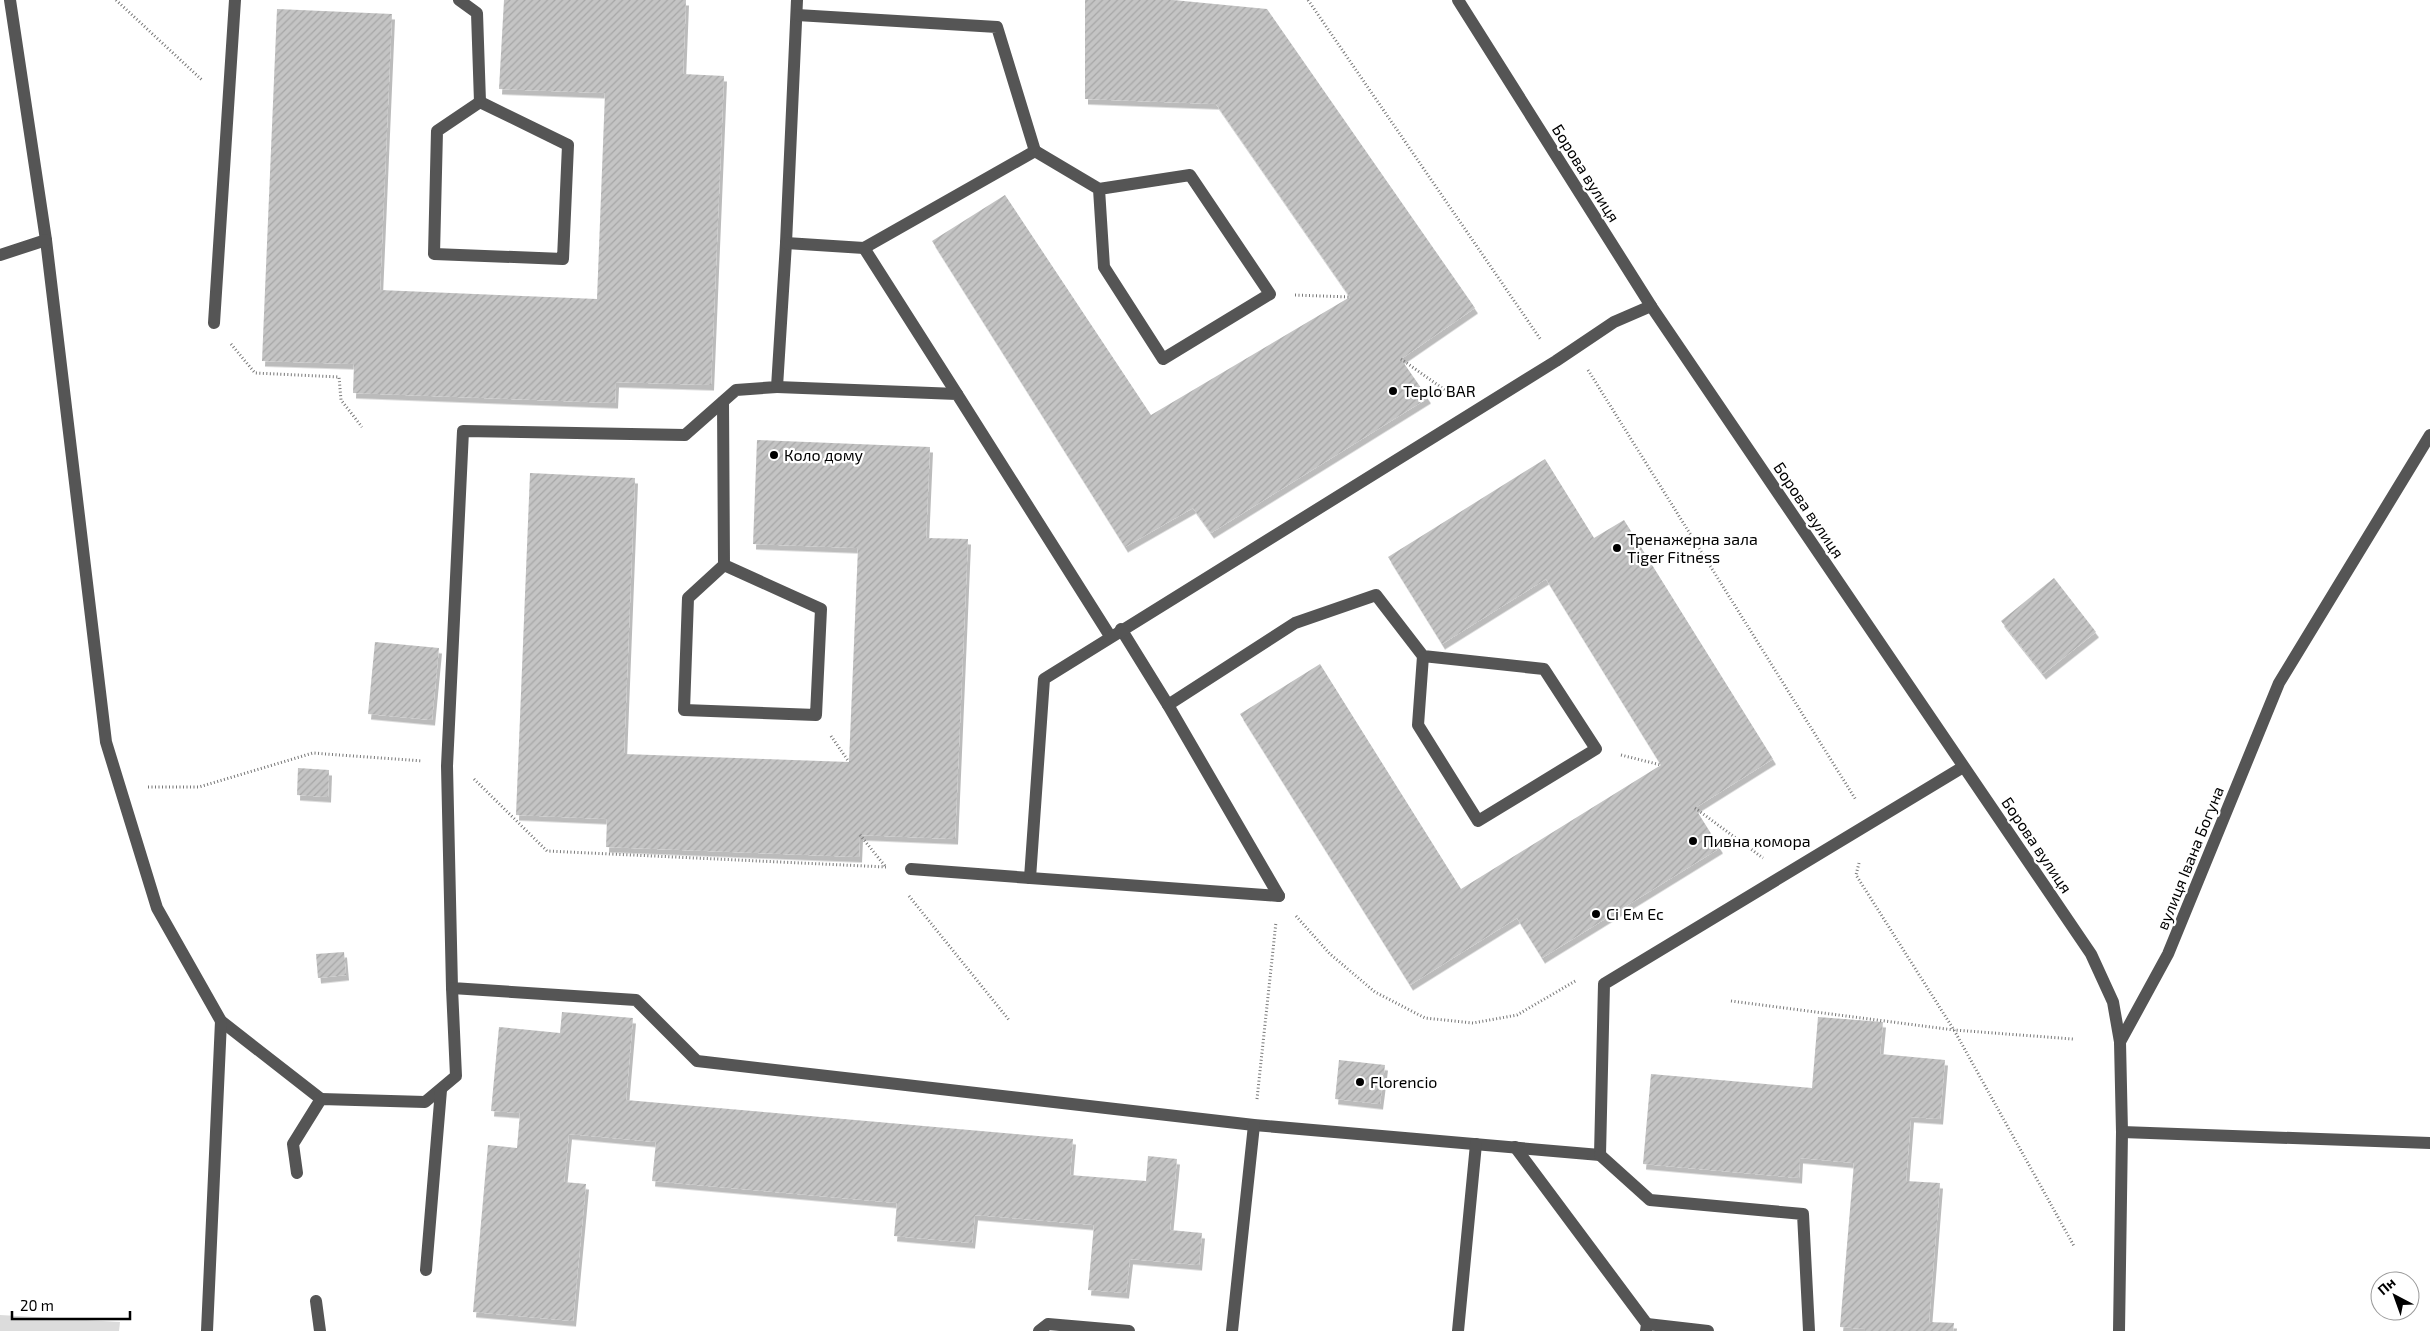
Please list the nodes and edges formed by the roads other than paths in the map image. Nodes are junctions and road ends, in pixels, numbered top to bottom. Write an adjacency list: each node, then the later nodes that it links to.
1 (10, 0): 10 (street)
2 (235, 0): 15 (street)
3 (459, 0): 7 (street)
4 (797, 0): 6 (street)
5 (1458, 0): 14 (street, Борова вулиця)
6 (797, 15): 8 (street); 11 (street)
7 (480, 102): 7 (street)
8 (1035, 151): 9 (street); 12 (street)
9 (1099, 189): 9 (street)
10 (46, 240): 13 (street); 28 (street)
11 (786, 242): 12 (street); 16 (street)
12 (864, 248): 17 (street)
13 (0, 255)
14 (1651, 306): 21 (street); 24 (street, Борова вулиця)
15 (214, 323)
16 (777, 387): 17 (street); 18 (street)
17 (957, 394): 21 (street)
18 (723, 402): 20 (street); 27 (street)
19 (2430, 435): 29 (street, вулиця Івана Богуна)
20 (724, 565): 20 (street)
21 (1116, 633): 23 (street); 26 (street)
22 (1423, 656): 22 (street); 23 (street)
23 (1168, 705): 26 (street)
24 (1963, 767): 29 (street, Борова вулиця); 37 (street)
25 (912, 869): 26 (street)
26 (1030, 878)
27 (452, 988): 30 (street); 32 (street)
28 (221, 1021): 31 (street); 42 (street)
29 (2120, 1042): 33 (street, вулиця Івана Богуна)
30 (440, 1090): 31 (street); 39 (street)
31 (321, 1099): 38 (street)
32 (1254, 1124): 35 (street); 46 (street)
33 (2122, 1132): 34 (street); 50 (street, вулиця Івана Богуна)
34 (2430, 1143)
35 (1476, 1144): 36 (street); 47 (street)
36 (1515, 1147): 37 (street); 41 (street)
37 (1600, 1155): 49 (street)
38 (297, 1172)
39 (426, 1270)
40 (316, 1301): 43 (street)
41 (1647, 1327): 48 (street)
42 (207, 1331)
43 (320, 1331)
44 (1039, 1331): 45 (street)
45 (1129, 1331)
46 (1232, 1331)
47 (1458, 1331)
48 (1708, 1331)
49 (1809, 1331)
50 (2119, 1331)

